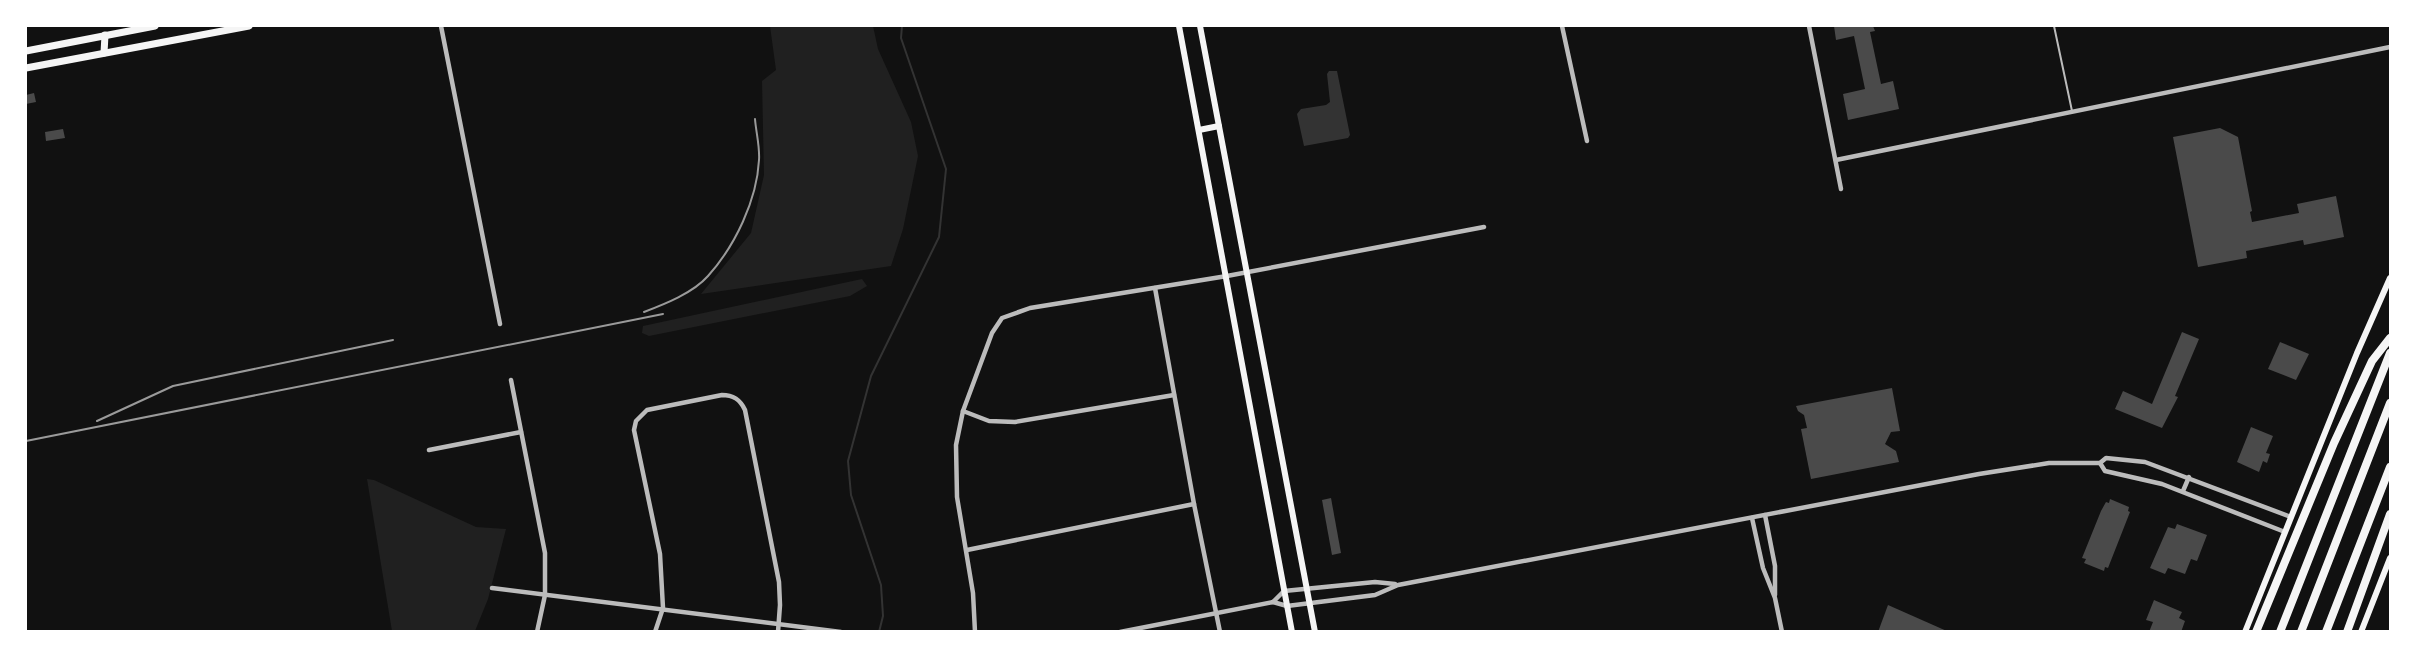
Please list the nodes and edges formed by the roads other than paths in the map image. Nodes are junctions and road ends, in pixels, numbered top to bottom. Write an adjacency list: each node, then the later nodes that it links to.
1 (155, 26): 9 (main road)
2 (249, 26): 12 (main road)
3 (441, 26): 25 (street)
4 (1179, 26): 16 (main road)
5 (1200, 26): 15 (main road)
6 (1563, 26): 17 (street)
7 (1809, 26): 18 (street)
8 (2054, 26): 14 (lane)
9 (105, 35): 11 (main road); 12 (main road)
10 (2391, 47): 14 (street)
11 (26, 51)
12 (104, 53): 13 (main road)
13 (26, 68)
14 (2072, 112): 18 (street)
15 (1219, 126): 16 (main road); 21 (main road)
16 (1199, 130): 22 (main road)
17 (1587, 141)
18 (1836, 160): 19 (street)
19 (1841, 189)
20 (1484, 227): 21 (street)
21 (1247, 273): 22 (street); 48 (main road)
22 (1227, 276): 24 (street); 49 (main road)
23 (2391, 278): 41 (main road)
24 (1155, 288): 29 (street); 31 (street)
25 (500, 324)
26 (2391, 338): 69 (highway)
27 (2391, 353): 70 (highway)
28 (511, 380): 32 (street)
29 (1174, 395): 31 (street); 38 (street)
30 (2391, 403): 71 (highway)
31 (963, 411): 44 (street)
32 (522, 432): 33 (street); 50 (street)
33 (429, 450)
34 (2100, 463): 36 (street); 37 (street); 40 (street)
35 (2391, 467): 72 (highway)
36 (2189, 477): 37 (street); 41 (street)
37 (2183, 491): 43 (street)
38 (1194, 504): 44 (street); 56 (street)
39 (2391, 514): 73 (highway)
40 (1765, 515): 42 (street); 51 (street)
41 (2291, 516): 43 (main road)
42 (1752, 518): 46 (street); 51 (street)
43 (2285, 532): 68 (main road)
44 (967, 550): 62 (street)
45 (2391, 558): 74 (main road)
46 (1398, 585): 48 (street); 53 (street)
47 (492, 588): 50 (street)
48 (1307, 588): 49 (street); 53 (main road)
49 (1284, 591): 52 (street); 54 (main road)
50 (545, 596): 55 (street); 58 (street)
51 (1775, 597): 67 (street)
52 (1273, 602): 54 (street); 56 (street)
53 (1310, 603): 54 (street); 66 (main road)
54 (1287, 606): 65 (main road)
55 (663, 608): 57 (street); 57 (street); 59 (street)
56 (1216, 612): 63 (street); 64 (street)
57 (780, 624): 60 (street); 61 (street)
58 (537, 632)
59 (655, 632)
60 (778, 632)
61 (842, 632)
62 (975, 632)
63 (1120, 632)
64 (1220, 632)
65 (1292, 632)
66 (1315, 632)
67 (1782, 632)
68 (2245, 632)
69 (2256, 632)
70 (2280, 632)
71 (2301, 632)
72 (2326, 632)
73 (2347, 632)
74 (2361, 632)

